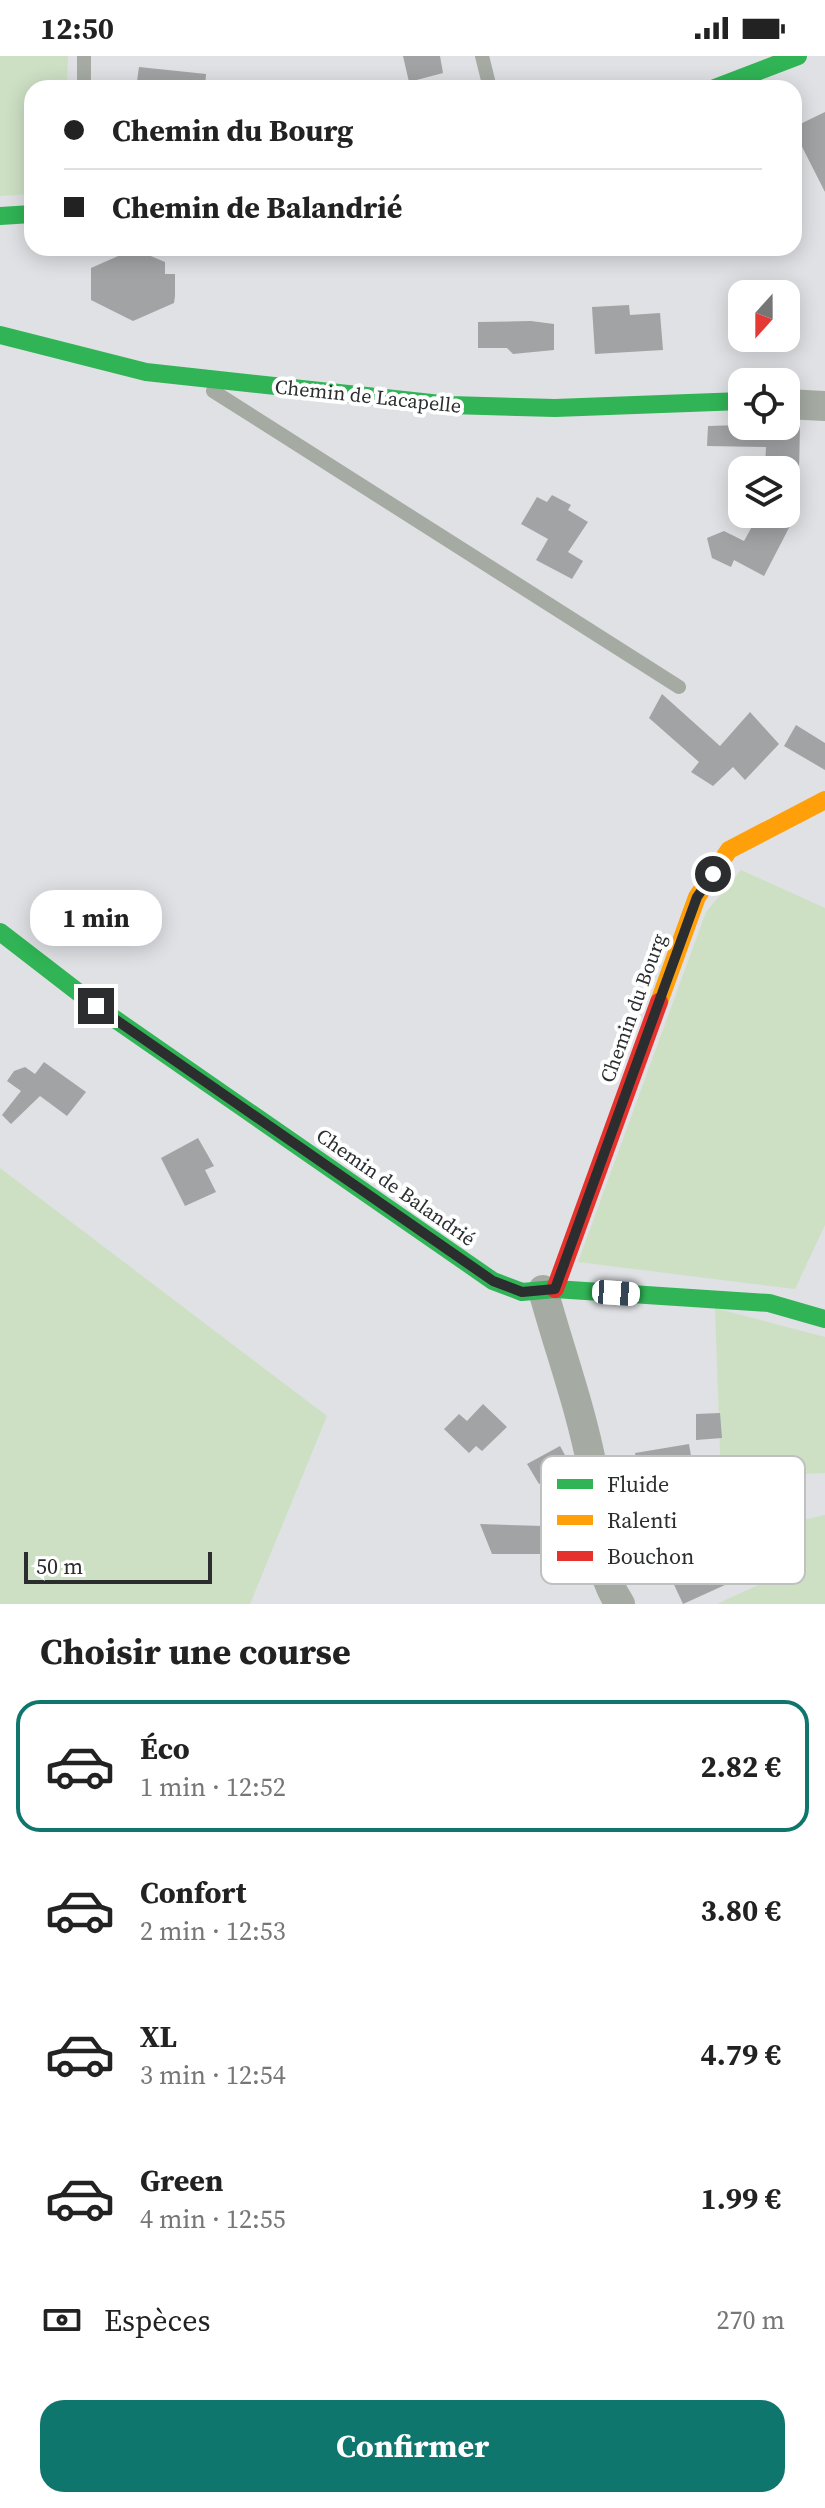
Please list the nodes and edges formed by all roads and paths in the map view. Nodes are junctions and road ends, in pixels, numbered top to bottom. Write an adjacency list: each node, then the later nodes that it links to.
1 (84, 56): 4 (lane)
2 (482, 56): 5 (lane)
3 (798, 56): 6 (street)
4 (84, 80)
5 (488, 80)
6 (736, 80)
7 (24, 214): 8 (street)
8 (0, 216)
9 (0, 335): 10 (street, Chemin de Lacapelle)
10 (198, 378): 11 (street, Chemin de Lacapelle); 14 (lane)
11 (728, 401)
12 (800, 405): 13 (street)
13 (825, 406)
14 (679, 687)
15 (825, 800): 17 (street, Chemin du Bourg)
16 (0, 932): 17 (street, Chemin de Balandrié)
17 (549, 1290): 18 (street, Chemin de Balandrié); 19 (street)
18 (825, 1319)
19 (589, 1456)
20 (609, 1584): 21 (street)
21 (620, 1604)

